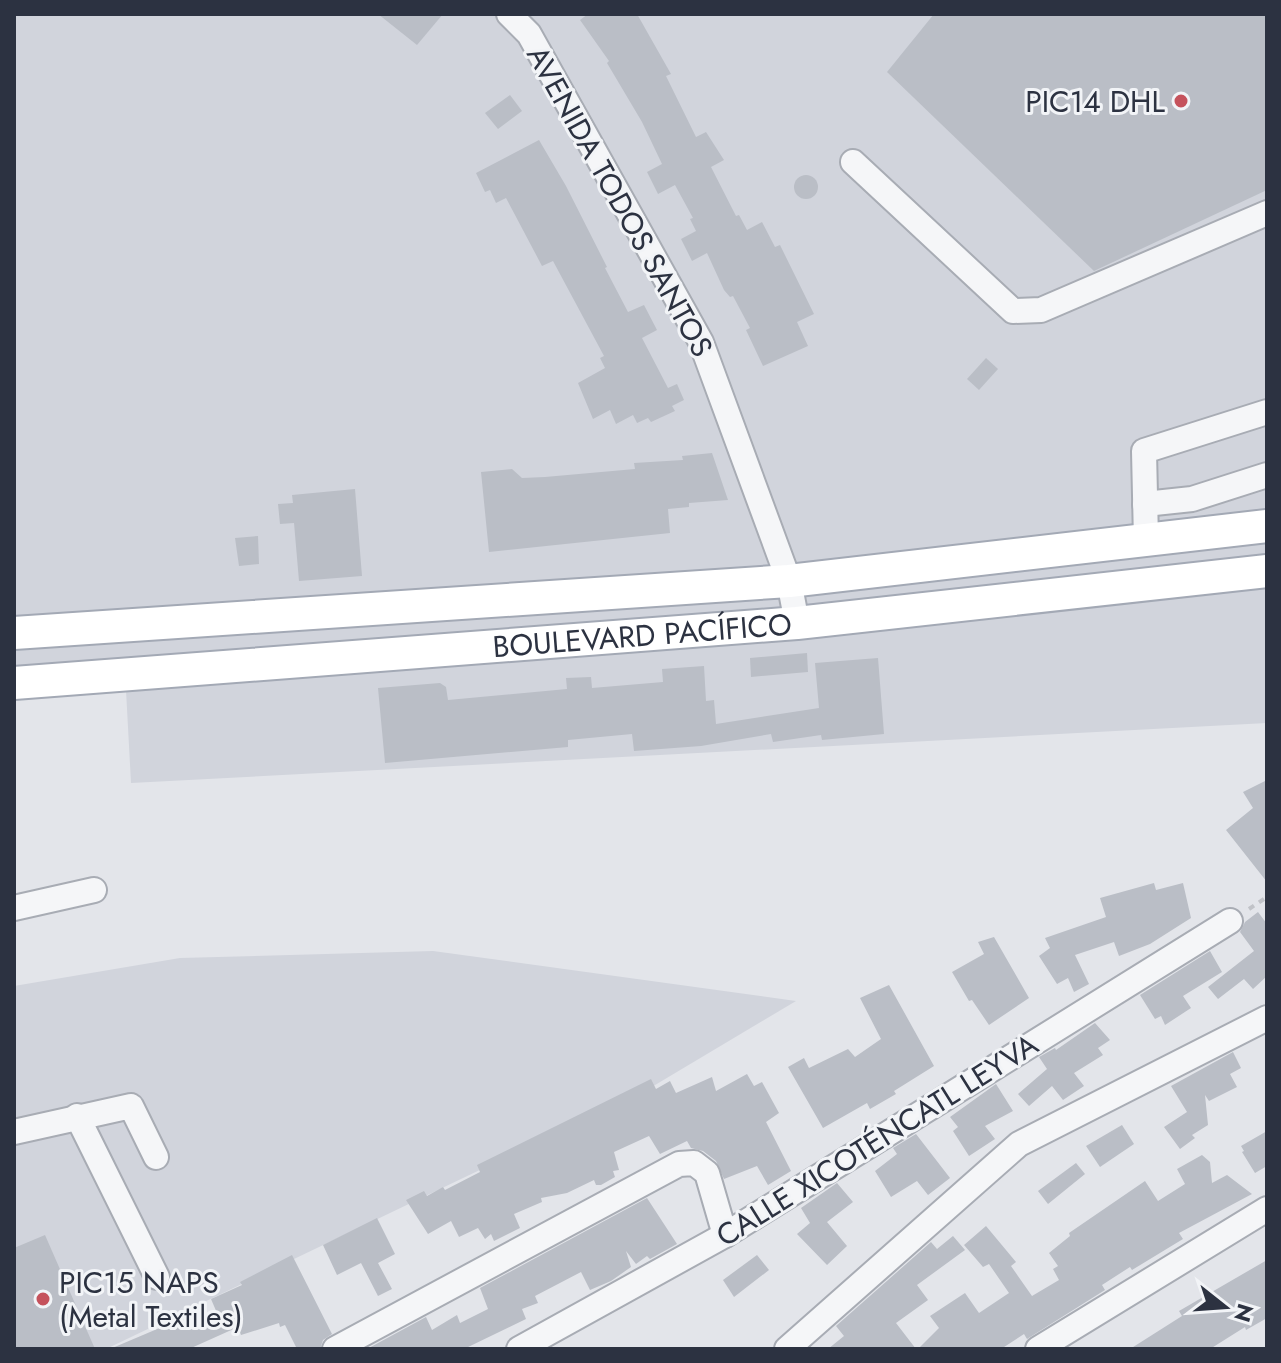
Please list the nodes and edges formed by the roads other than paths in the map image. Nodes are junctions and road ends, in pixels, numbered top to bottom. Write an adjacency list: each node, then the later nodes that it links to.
1 (509, 14): 10 (street, AVENIDA TODOS SANTOS)
2 (853, 162): 3 (street)
3 (1267, 213)
4 (1267, 412): 6 (street)
5 (1267, 475): 6 (street)
6 (1145, 504): 8 (street)
7 (1267, 526): 8 (main road, BOULEVARD PACÍFICO)
8 (1146, 540): 10 (main road, BOULEVARD PACÍFICO)
9 (1266, 574): 11 (main road, BOULEVARD PACÍFICO)
10 (789, 581): 11 (street, AVENIDA TODOS SANTOS); 12 (main road, BOULEVARD PACÍFICO)
11 (797, 623): 13 (main road, BOULEVARD PACÍFICO)
12 (14, 633)
13 (14, 683)
14 (94, 890): 15 (street)
15 (14, 908)
16 (1230, 921): 22 (street, CALLE XICOTÉNCATL LEYVA)
17 (1267, 1018): 26 (street)
18 (77, 1116): 19 (street); 20 (street); 23 (street)
19 (14, 1132)
20 (156, 1157)
21 (1267, 1209): 27 (street)
22 (725, 1235): 24 (street); 25 (street, CALLE XICOTÉNCATL LEYVA)
23 (157, 1277)
24 (335, 1349)
25 (519, 1349)
26 (787, 1349)
27 (1038, 1349)

